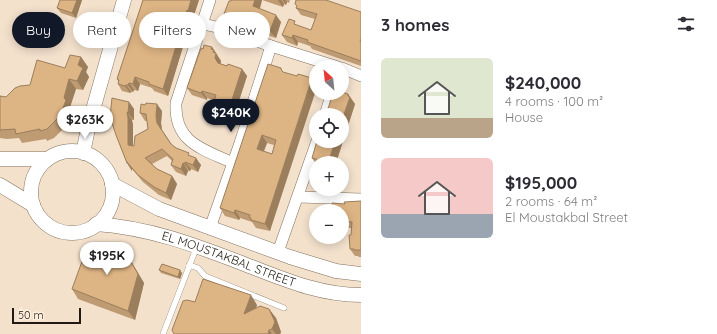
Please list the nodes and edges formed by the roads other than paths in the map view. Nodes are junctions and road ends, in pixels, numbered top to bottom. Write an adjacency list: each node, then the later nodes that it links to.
1 (124, 0): 11 (street)
2 (210, 0): 3 (street)
3 (206, 14)
4 (206, 25): 5 (street)
5 (271, 46): 7 (street); 14 (street)
6 (195, 48): 14 (street)
7 (316, 60)
8 (349, 71): 9 (street)
9 (361, 76)
10 (315, 148): 17 (street)
11 (83, 153): 13 (street); 15 (street)
12 (0, 159): 13 (street)
13 (48, 159): 19 (street)
14 (233, 163): 21 (street)
15 (112, 184): 20 (street); 21 (street, EL MOUSTAKBAL STREET)
16 (0, 185): 19 (street)
17 (298, 196): 18 (street); 23 (street)
18 (361, 199)
19 (33, 205): 20 (street)
20 (96, 224): 22 (street, EL MOUSTAKBAL STREET)
21 (210, 228): 23 (street, EL MOUSTAKBAL STREET)
22 (197, 246): 24 (lane); 26 (street, EL MOUSTAKBAL STREET)
23 (278, 252): 25 (street, EL MOUSTAKBAL STREET)
24 (189, 265): 27 (lane); 28 (lane)
25 (361, 274)
26 (361, 295)
27 (284, 308)
28 (163, 334)

